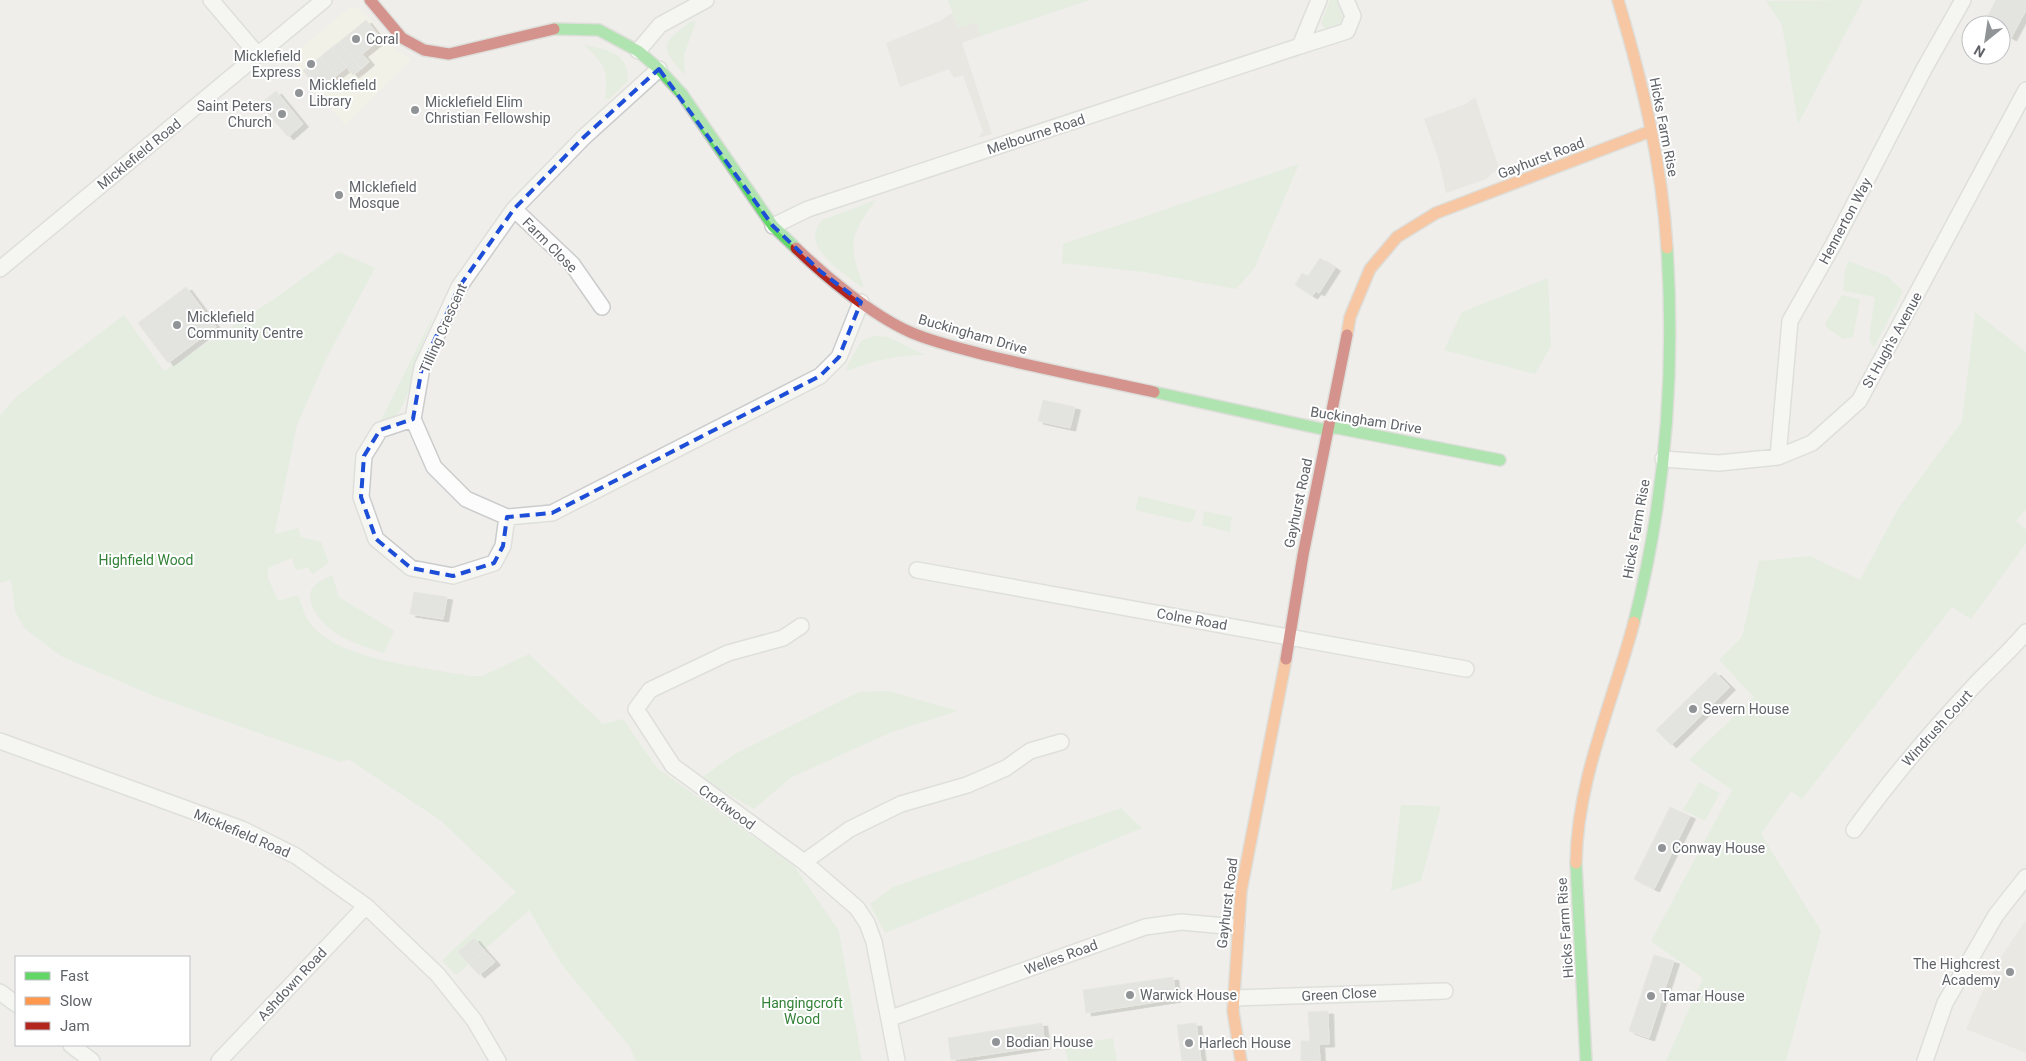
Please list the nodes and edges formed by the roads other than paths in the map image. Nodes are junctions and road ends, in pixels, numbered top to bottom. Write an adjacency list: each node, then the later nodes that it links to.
1 (211, 0): 11 (street)
2 (324, 0): 11 (street, Micklefield Road)
3 (370, 0): 10 (street, Buckingham Drive)
4 (706, 0): 10 (street)
5 (1319, 0): 9 (street)
6 (1346, 0): 9 (street, Melbourne Road)
7 (1618, 0): 14 (street, Hicks Farm Rise)
8 (1962, 0): 22 (street, Hennerton Way)
9 (1300, 46): 16 (street, Melbourne Road)
10 (638, 51): 12 (street, Buckingham Drive)
11 (257, 54): 17 (street, Micklefield Road)
12 (659, 69): 15 (street, Tilling Crescent); 16 (street, Buckingham Drive)
13 (2026, 90): 22 (street, St Hugh's Avenue)
14 (1651, 132): 21 (street, Gayhurst Road); 23 (street, Hicks Farm Rise)
15 (514, 209): 19 (street, Farm Close); 20 (street, Tilling Crescent)
16 (774, 226): 18 (street, Buckingham Drive)
17 (0, 269)
18 (862, 302): 21 (street, Buckingham Drive); 25 (street)
19 (602, 306)
20 (413, 419): 25 (street); 25 (street)
21 (1329, 428): 24 (street, Buckingham Drive); 29 (street, Gayhurst Road)
22 (1778, 457): 23 (street, St Hugh's Avenue)
23 (1663, 459): 49 (street, Hicks Farm Rise)
24 (1500, 460)
25 (507, 517)
26 (917, 570): 29 (street, Colne Road)
27 (801, 626): 34 (street, Croftwood)
28 (2026, 632): 33 (street, Windrush Court)
29 (1290, 637): 30 (street, Colne Road); 37 (street, Gayhurst Road)
30 (1466, 669)
31 (0, 741): 36 (street, Micklefield Road)
32 (1061, 742): 34 (street)
33 (1854, 830)
34 (804, 862): 42 (street, Croftwood)
35 (2026, 877): 50 (street)
36 (366, 906): 45 (street, Ashdown Road); 46 (street, Micklefield Road)
37 (1237, 928): 40 (street, Gayhurst Road); 42 (street, Welles Road)
38 (1444, 991): 40 (street, Green Close)
39 (0, 992): 41 (street)
40 (1234, 998): 48 (street, Gayhurst Road)
41 (15, 1003)
42 (891, 1018): 47 (street, Croftwood)
43 (71, 1046): 44 (street)
44 (92, 1061)
45 (219, 1061)
46 (498, 1061)
47 (897, 1061)
48 (1240, 1061)
49 (1586, 1061)
50 (1925, 1061)

